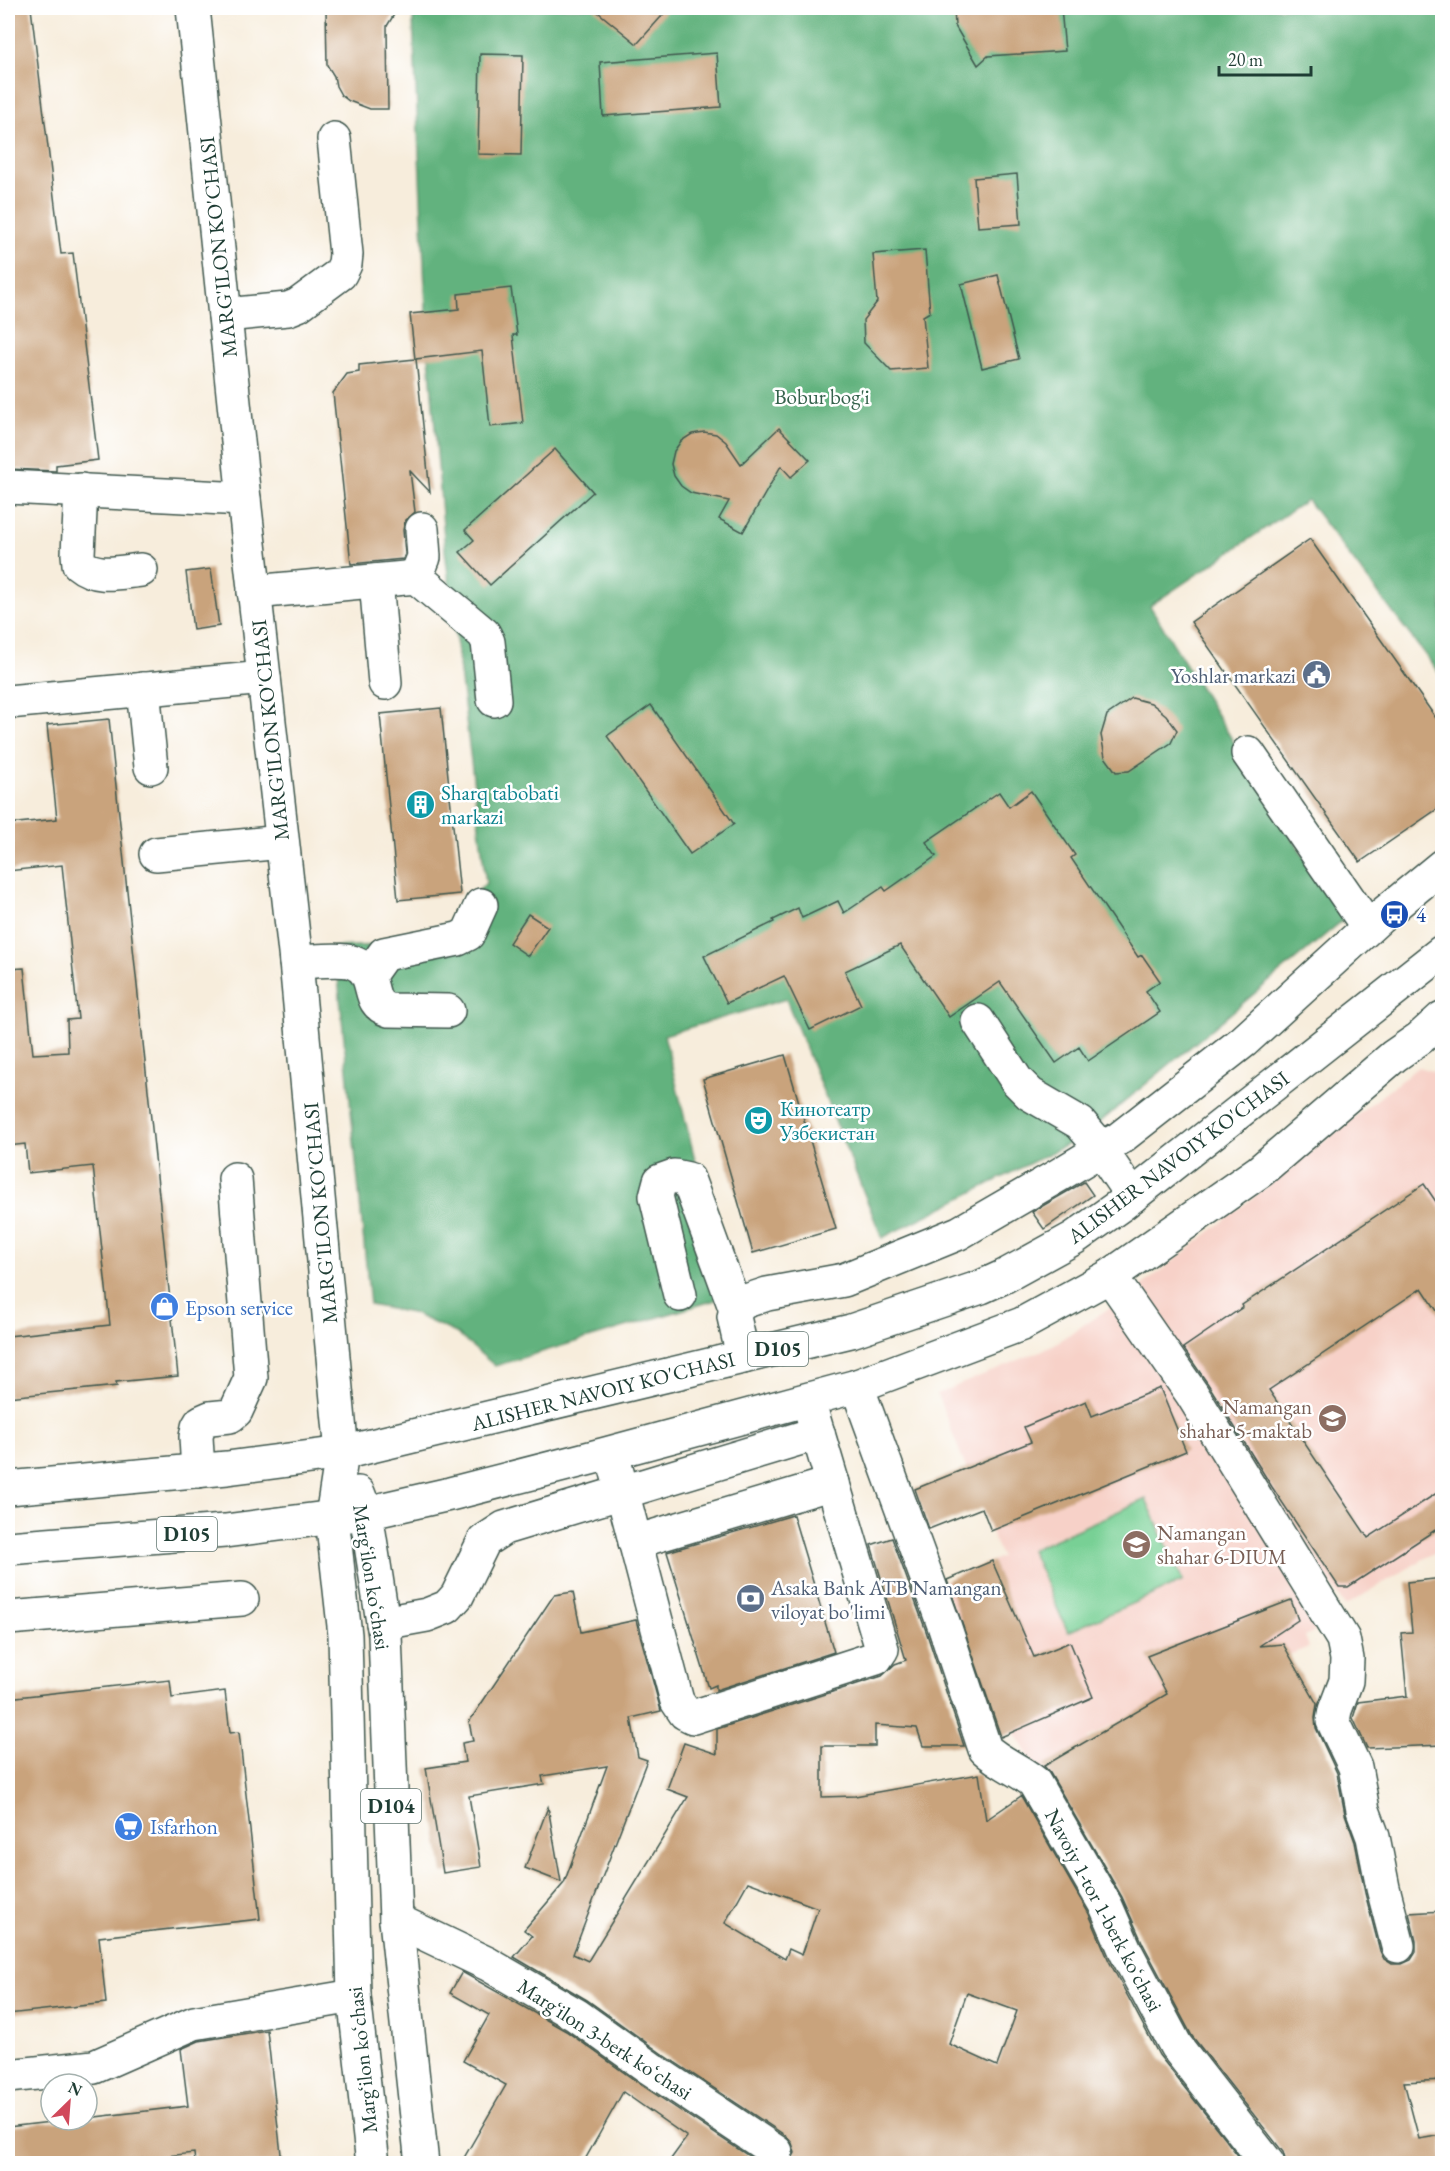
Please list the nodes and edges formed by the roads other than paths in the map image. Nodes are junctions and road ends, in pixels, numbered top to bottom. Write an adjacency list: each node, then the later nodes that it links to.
1 (193, 8): 3 (main road, MARG'ILON KO'CHASI)
2 (334, 139): 3 (main road)
3 (225, 315): 6 (main road, MARG'ILON KO'CHASI)
4 (8, 486): 5 (main road)
5 (81, 490): 6 (main road); 8 (main road)
6 (244, 499): 11 (main road, MARG'ILON KO'CHASI)
7 (422, 529): 9 (main road)
8 (141, 570)
9 (416, 577): 10 (main road); 15 (main road)
10 (376, 581): 11 (main road); 13 (main road)
11 (254, 592): 12 (main road, MARG'ILON KO'CHASI)
12 (264, 678): 14 (main road); 19 (main road, MARG'ILON KO'CHASI)
13 (385, 683)
14 (143, 689): 16 (main road); 18 (main road)
15 (494, 700)
16 (8, 702)
17 (1248, 753): 23 (main road)
18 (151, 767)
19 (282, 842): 20 (main road); 25 (main road, MARG'ILON KO'CHASI)
20 (156, 854)
21 (1443, 866): 23 (main road)
22 (481, 905): 26 (main road)
23 (1368, 927): 30 (main road)
24 (1443, 952): 32 (main road, ALISHER NAVOIY KO'CHASI / D105)
25 (296, 962): 26 (main road); 43 (main road, MARG'ILON KO'CHASI)
26 (369, 975): 27 (main road)
27 (448, 1011)
28 (978, 1021): 30 (main road)
29 (1435, 1030): 33 (main road, D105)
30 (1101, 1150): 32 (main road); 36 (main road)
31 (235, 1179): 44 (main road)
32 (1132, 1196): 34 (main road, ALISHER NAVOIY KO'CHASI / D105)
33 (1110, 1276): 37 (main road, D105); 56 (main road)
34 (1004, 1277): 37 (main road); 38 (main road, ALISHER NAVOIY KO'CHASI / D105)
35 (680, 1295): 36 (main road)
36 (736, 1310): 38 (main road)
37 (1023, 1324): 39 (main road, D105)
38 (743, 1357): 43 (main road, ALISHER NAVOIY KO'CHASI / D105)
39 (857, 1386): 40 (main road, D105); 62 (main road, Navoiy 1-tor 1-berk koʻchasi)
40 (808, 1400): 41 (main road); 42 (main road, D105)
41 (818, 1432): 45 (main road); 47 (main road)
42 (612, 1452): 47 (main road); 48 (main road, D105)
43 (342, 1453): 44 (main road, ALISHER NAVOIY KO'CHASI / D105); 48 (main road, Margʻilon koʻchasi / D104); 49 (main road, Margʻilon koʻchasi / D104)
44 (198, 1471): 46 (main road, ALISHER NAVOIY KO'CHASI / D105)
45 (833, 1483): 50 (main road); 50 (main road)
46 (8, 1488)
47 (622, 1493): 50 (main road); 54 (main road)
48 (366, 1513): 49 (main road, D105); 54 (main road, Margʻilon koʻchasi / D104)
49 (332, 1517): 51 (main road, D105); 57 (main road, Margʻilon koʻchasi / D104)
50 (635, 1542)
51 (8, 1548)
52 (242, 1599): 53 (main road)
53 (8, 1618)
54 (383, 1623): 55 (main road, Margʻilon koʻchasi / D104)
55 (396, 1920): 59 (main road, Margʻilon 3-berk koʻchasi); 61 (main road, Margʻilon koʻchasi / D104)
56 (1398, 1946)
57 (354, 1996): 58 (main road); 60 (main road, Margʻilon koʻchasi / D104)
58 (8, 2076)
59 (776, 2152)
60 (374, 2163)
61 (422, 2163)
62 (1268, 2163)

